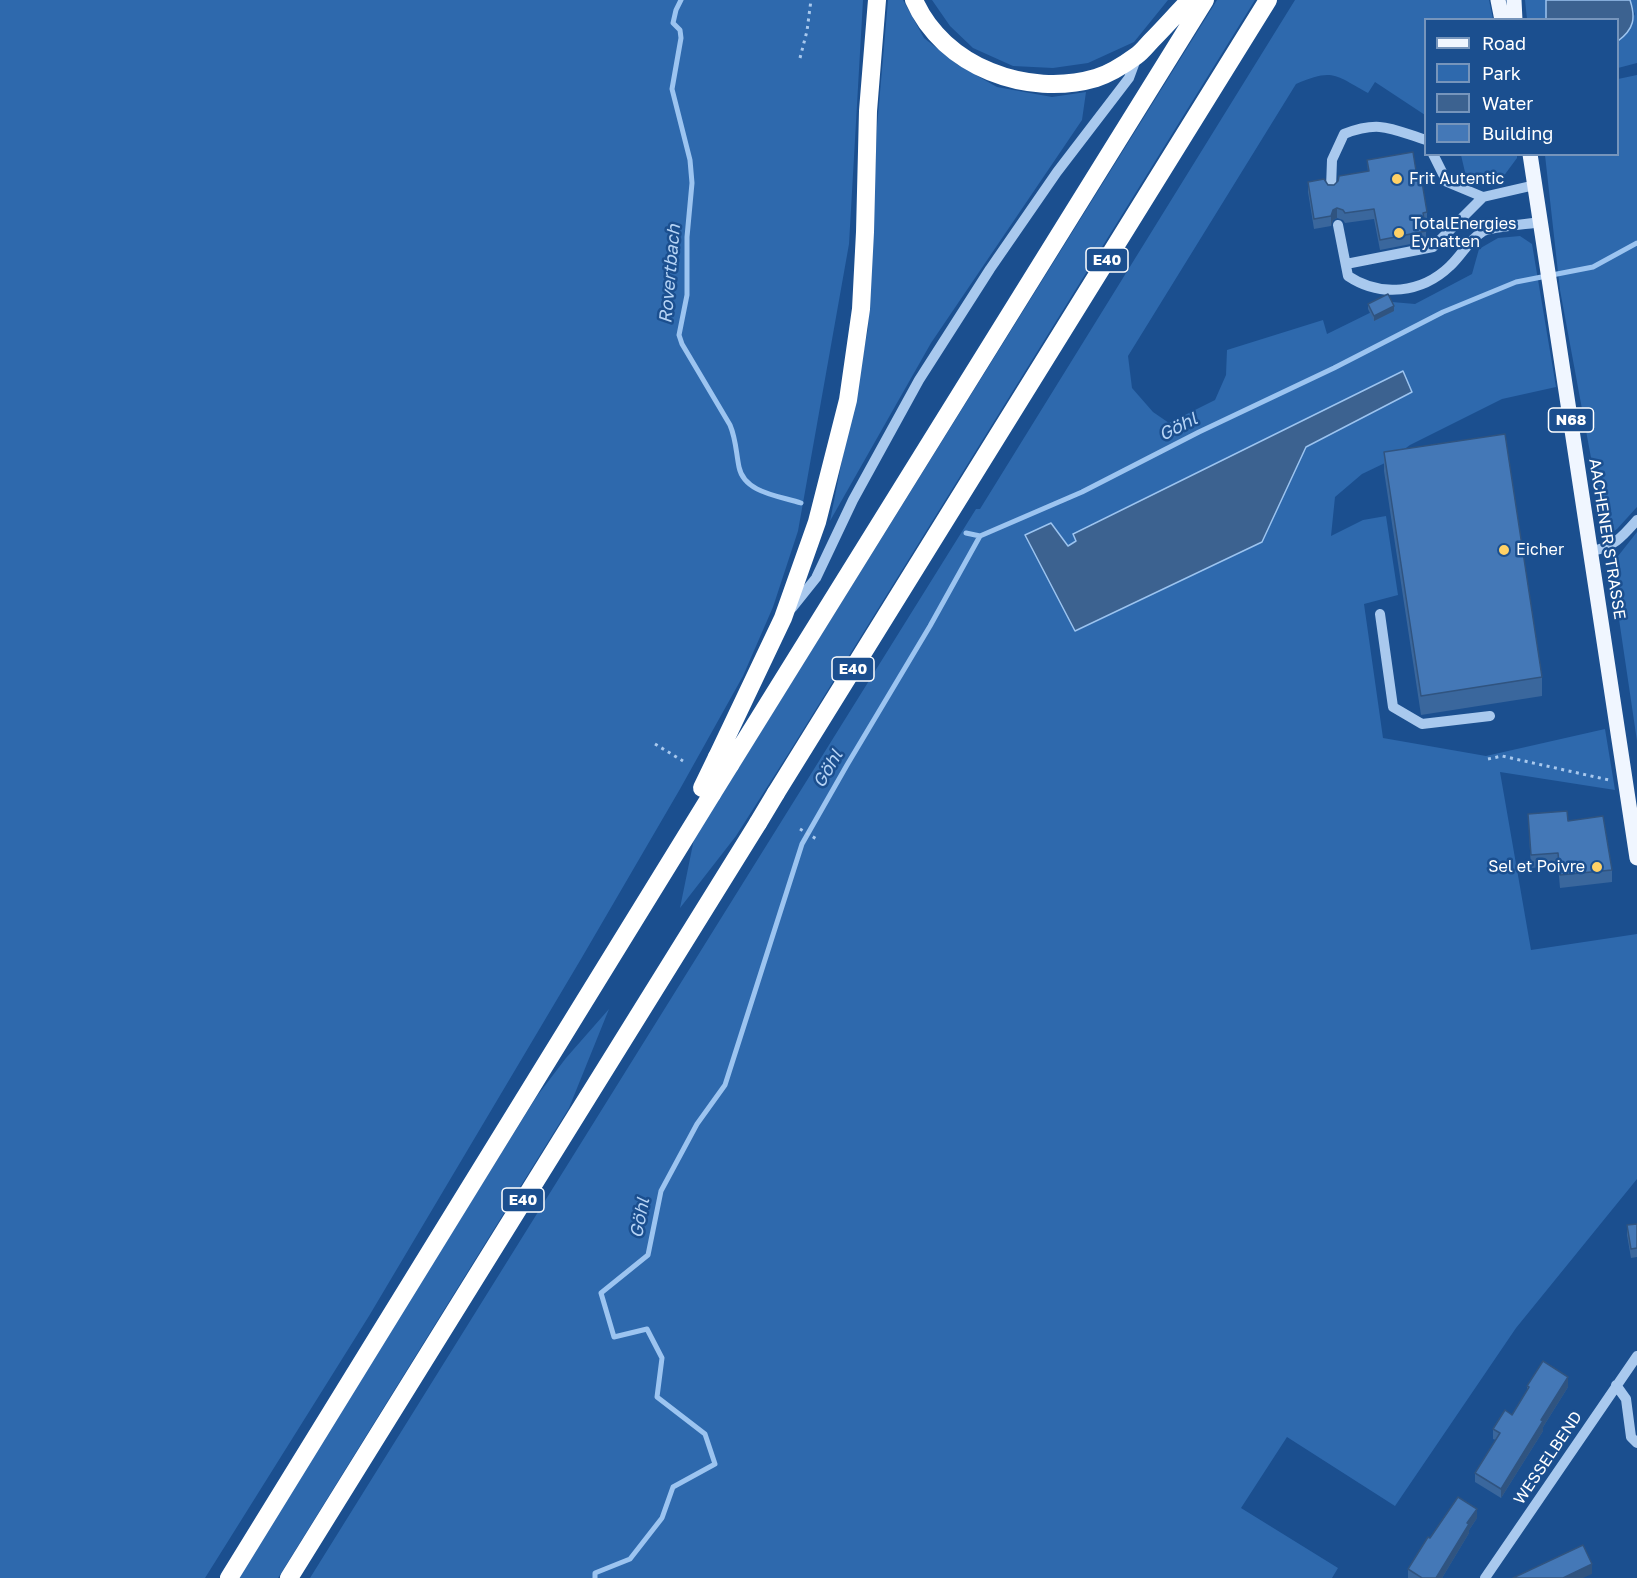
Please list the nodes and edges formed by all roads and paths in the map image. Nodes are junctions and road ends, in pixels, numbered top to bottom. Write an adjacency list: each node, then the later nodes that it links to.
1 (811, 0): 12 (path)
2 (877, 0): 25 (highway)
3 (914, 0): 11 (highway)
4 (1190, 0): 11 (highway)
5 (1205, 0): 30 (highway)
6 (1268, 0): 39 (highway, E40, bridge)
7 (1498, 0): 9 (main road)
8 (1514, 0): 10 (main road)
9 (1502, 18)
10 (1515, 18)
11 (1137, 55): 25 (street)
12 (800, 58)
13 (1424, 140): 17 (street)
14 (1434, 156): 18 (street)
15 (1530, 156): 16 (main road, AACHENER STRASSE / N68)
16 (1535, 185): 18 (street); 19 (main road, AACHENER STRASSE / N68)
17 (1331, 188)
18 (1483, 197): 21 (street)
19 (1541, 222): 21 (street); 23 (main road, AACHENER STRASSE / N68)
20 (1338, 225): 21 (street)
21 (1346, 264)
22 (1637, 520): 23 (street)
23 (1591, 551): 31 (main road, AACHENER STRASSE / N68)
24 (1380, 614): 26 (street)
25 (783, 618): 30 (highway)
26 (1490, 716)
27 (656, 744): 29 (path)
28 (1488, 759): 31 (path)
29 (683, 761)
30 (724, 761): 38 (highway, bridge)
31 (1626, 784): 34 (main road, AACHENER STRASSE / N68)
32 (800, 829): 33 (path)
33 (818, 840)
34 (1637, 858)
35 (1637, 1356): 36 (street, WESSELBEND)
36 (1616, 1385): 37 (street); 40 (street, WESSELBEND)
37 (1637, 1443)
38 (229, 1578)
39 (289, 1578)
40 (1485, 1578)

